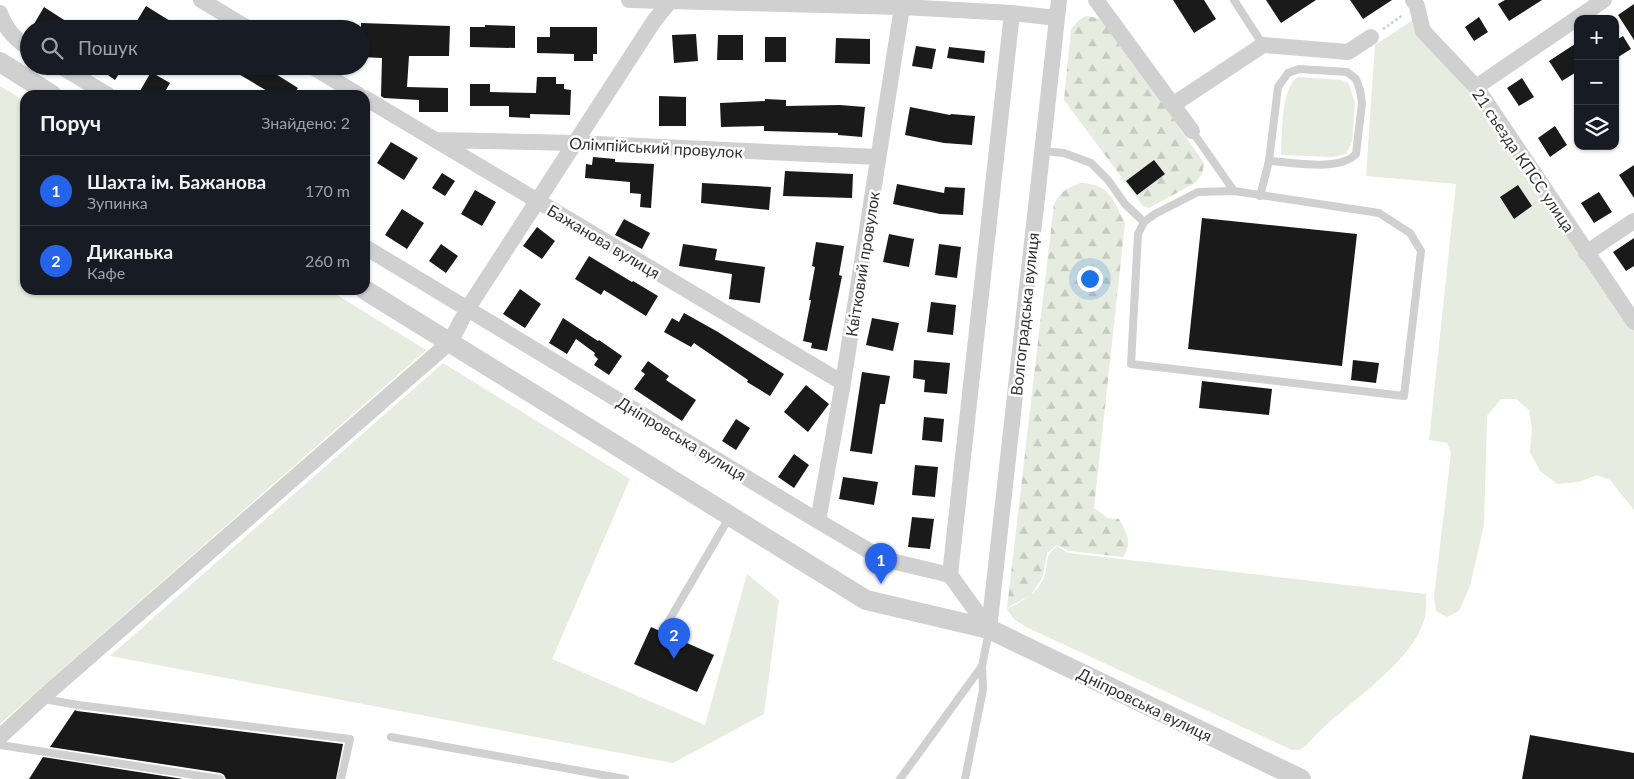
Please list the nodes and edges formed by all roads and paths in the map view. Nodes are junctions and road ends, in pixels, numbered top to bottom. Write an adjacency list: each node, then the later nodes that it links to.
1 (3, 0): 12 (street)
2 (201, 0): 16 (street)
3 (629, 0): 8 (street)
4 (1059, 0): 15 (street, Волгоградська вулиця)
5 (1096, 0): 30 (street)
6 (1234, 0): 19 (lane)
7 (1604, 0): 25 (street)
8 (671, 1): 9 (street); 33 (street)
9 (832, 3): 11 (street)
10 (1415, 3): 17 (path); 25 (street, 21 съезда КПСС улица)
11 (902, 7): 14 (street); 35 (street, Квітковий провулок)
12 (0, 8)
13 (0, 12): 18 (street)
14 (1012, 13): 15 (street); 51 (street)
15 (1057, 18): 34 (street, Волгоградська вулиця)
16 (234, 20)
17 (1371, 37): 19 (street)
18 (20, 42)
19 (1263, 45): 30 (street)
20 (0, 62): 21 (street)
21 (20, 75)
22 (20, 75): 26 (street)
23 (75, 75): 27 (street)
24 (327, 75): 28 (street)
25 (1476, 87): 43 (street, 21 съезда КПСС улица)
26 (44, 90)
27 (100, 90)
28 (351, 90)
29 (370, 101): 32 (street, Бажанова вулиця)
30 (1174, 104): 31 (street)
31 (1192, 131): 37 (lane)
32 (435, 140): 33 (street, Олімпійський провулок); 39 (street, Бажанова вулиця)
33 (575, 143): 35 (street, Олімпійський провулок); 39 (street)
34 (1042, 150): 41 (lane); 53 (street, Волгоградська вулиця)
35 (878, 157): 48 (street, Квітковий провулок)
36 (1269, 161): 36 (lane); 38 (lane)
37 (1234, 191): 38 (lane); 41 (lane)
38 (1260, 196): 41 (lane)
39 (537, 201): 45 (street); 48 (street, Бажанова вулиця)
40 (1634, 221): 43 (street)
41 (1144, 222)
42 (370, 250): 45 (street, Дніпровська вулиця)
43 (1586, 253): 46 (street, 21 съезда КПСС улица)
44 (370, 293): 47 (street, Дніпровська вулиця)
45 (468, 308): 47 (street); 50 (street, Дніпровська вулиця)
46 (1634, 322)
47 (450, 342): 49 (street, Дніпровська вулиця); 55 (street)
48 (843, 383): 50 (street, Квітковий провулок)
49 (730, 516): 52 (lane); 53 (street, Дніпровська вулиця)
50 (818, 521): 51 (street, Дніпровська вулиця)
51 (950, 575): 53 (street, Дніпровська вулиця)
52 (667, 624)
53 (989, 629): 54 (lane); 64 (street, Дніпровська вулиця)
54 (982, 666): 62 (lane); 63 (lane)
55 (42, 698): 56 (street); 60 (lane)
56 (0, 737)
57 (391, 737): 61 (lane)
58 (0, 745): 59 (lane)
59 (220, 779)
60 (341, 779)
61 (626, 779)
62 (900, 779)
63 (965, 779)
64 (1301, 779)

